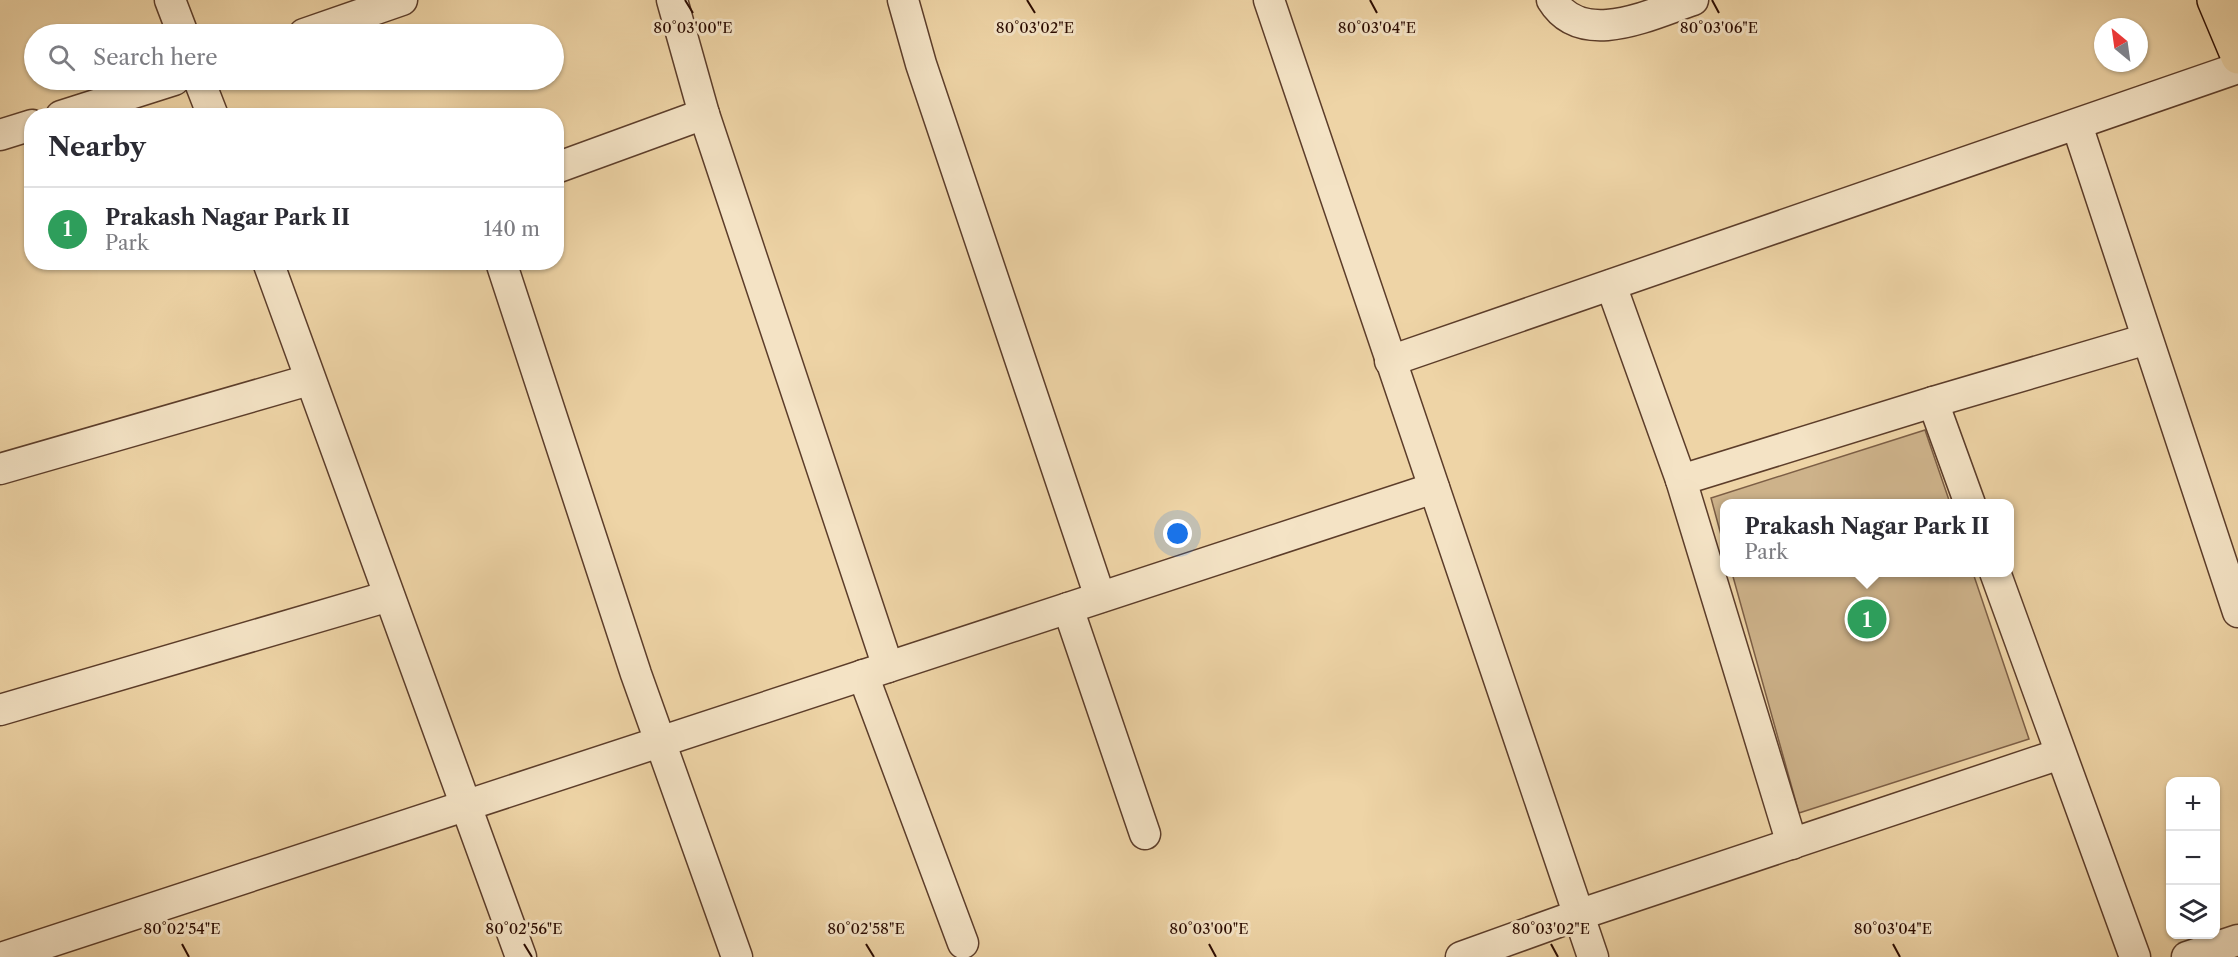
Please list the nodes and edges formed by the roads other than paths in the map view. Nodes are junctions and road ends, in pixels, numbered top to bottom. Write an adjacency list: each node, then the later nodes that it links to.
1 (170, 0): 10 (street)
2 (402, 0): 11 (street)
3 (672, 0): 19 (street)
4 (903, 0): 37 (street)
5 (1269, 0): 28 (street)
6 (1552, 0): 7 (street)
7 (1693, 0)
8 (2214, 0): 13 (main road)
9 (2233, 0): 12 (main road)
10 (179, 24)
11 (333, 24)
12 (2238, 38)
13 (2238, 57)
14 (2238, 68): 20 (street)
15 (143, 90): 17 (street)
16 (203, 90): 18 (street)
17 (87, 108)
18 (210, 108)
19 (704, 114): 23 (street); 40 (street)
20 (2077, 125): 26 (street); 27 (street)
21 (24, 128): 22 (street)
22 (0, 135)
23 (564, 165)
24 (271, 270): 29 (street)
25 (504, 270): 42 (street)
26 (1611, 285): 28 (street); 32 (street)
27 (2147, 339): 30 (street); 39 (street)
28 (1390, 361): 33 (street)
29 (309, 380): 31 (street); 36 (street)
30 (1934, 402): 32 (street); 34 (street)
31 (0, 469)
32 (1681, 480): 46 (street)
33 (1434, 488): 37 (street); 47 (street)
34 (1968, 499)
35 (1996, 577): 43 (street)
36 (389, 596): 41 (street); 44 (street)
37 (1100, 597): 38 (street)
38 (1068, 608): 40 (street); 45 (street)
39 (2238, 612)
40 (876, 671): 42 (street); 49 (street)
41 (0, 710)
42 (662, 741): 44 (street); 52 (street)
43 (2061, 754): 46 (street); 55 (street)
44 (465, 805): 50 (street); 51 (street)
45 (1145, 834)
46 (1792, 844): 47 (street)
47 (1578, 915): 53 (street); 54 (street)
48 (2238, 940): 56 (street)
49 (963, 943)
50 (4, 957)
51 (521, 957)
52 (736, 957)
53 (1461, 957)
54 (1593, 957)
55 (2135, 957)
56 (2187, 957)

